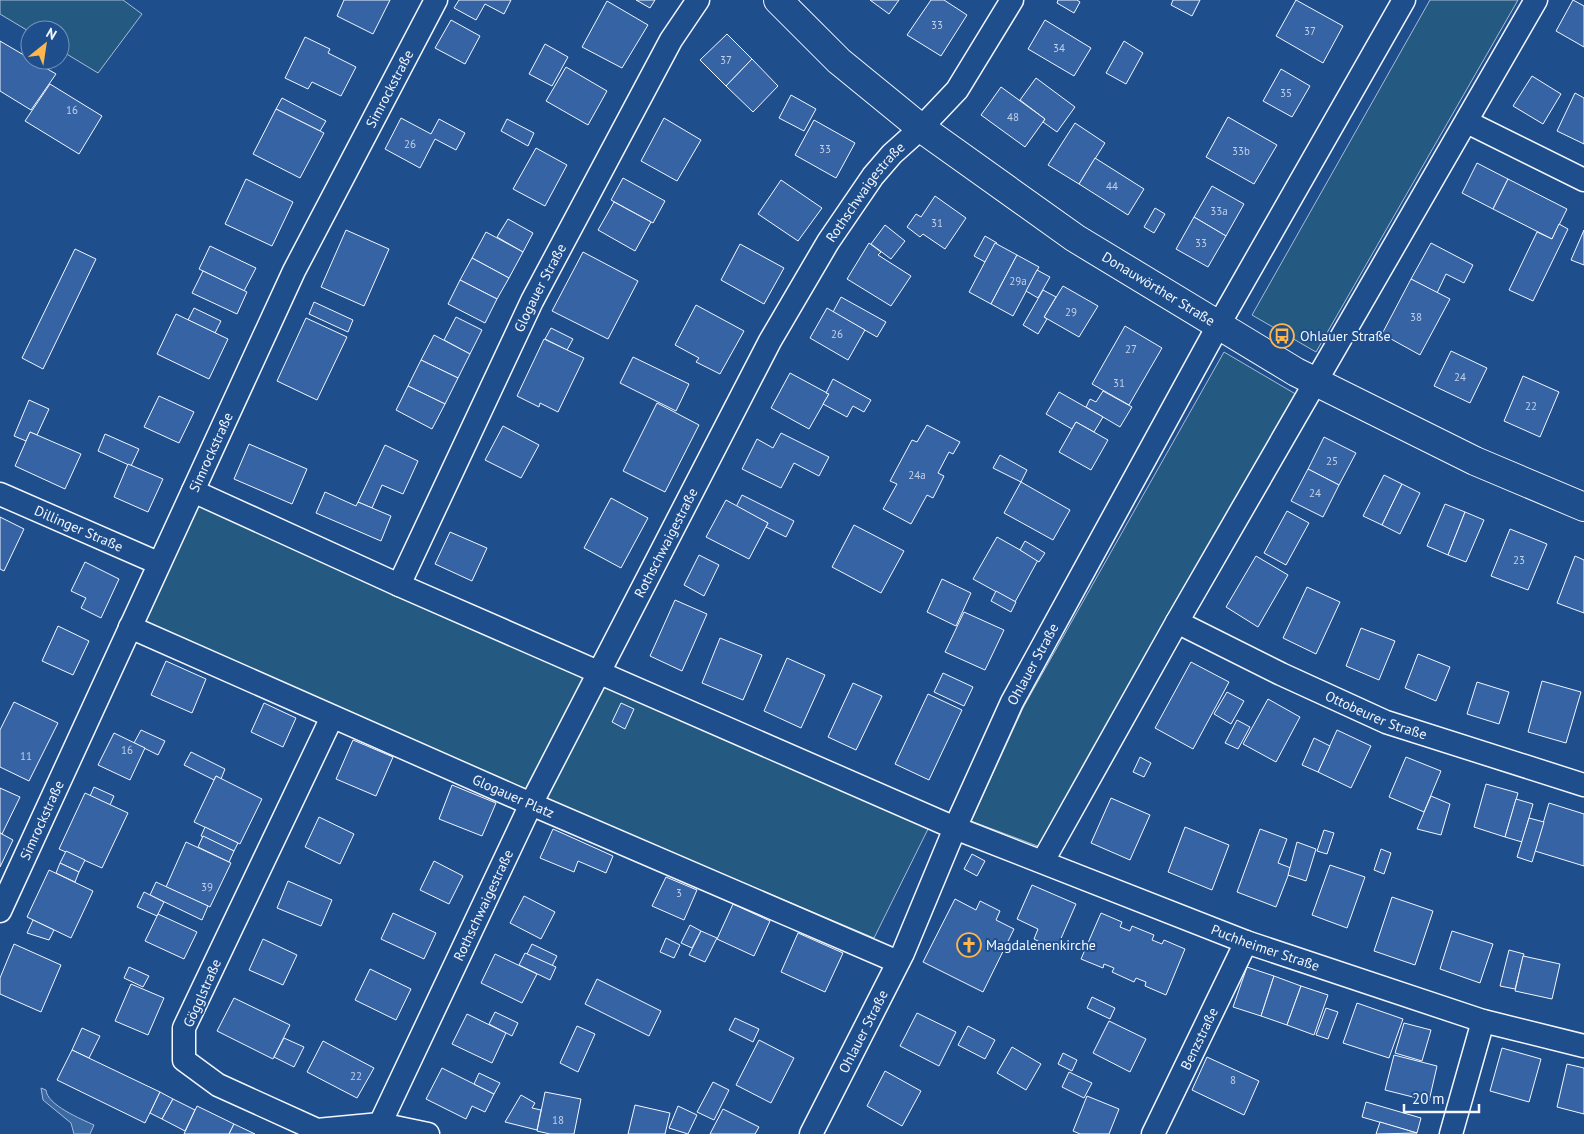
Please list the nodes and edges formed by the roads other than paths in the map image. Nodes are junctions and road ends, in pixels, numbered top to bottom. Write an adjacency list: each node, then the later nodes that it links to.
1 (436, 0): 12 (street, Simrockstraße)
2 (698, 0): 16 (street, Glogauer Straße)
3 (778, 0): 8 (street, Donauwörther Straße)
4 (1012, 0): 8 (street, Rothschwaigestraße)
5 (1404, 0): 10 (street, Ohlauer Straße)
6 (1536, 0): 7 (street)
7 (1467, 122): 9 (street); 11 (street)
8 (921, 128): 10 (street, Donauwörther Straße); 19 (street, Rothschwaigestraße)
9 (1584, 180)
10 (1218, 326): 11 (street, Donauwörther Straße); 23 (street, Ohlauer Straße)
11 (1317, 382): 14 (street, Donauwörther Straße); 17 (street)
12 (193, 491): 15 (street, Simrockstraße); 16 (street)
13 (0, 494): 15 (street, Dillinger Straße)
14 (1584, 507)
15 (158, 563): 18 (street, Simrockstraße)
16 (399, 585): 19 (street)
17 (1178, 622): 21 (street, Ottobeurer Straße); 24 (street)
18 (130, 627): 20 (street, Glogauer Platz); 25 (street, Simrockstraße)
19 (601, 672): 22 (street, Rothschwaigestraße); 23 (street)
20 (332, 717): 22 (street, Glogauer Platz); 31 (street, Gögglstraße)
21 (1584, 785)
22 (531, 804): 27 (street, Glogauer Platz); 30 (street, Rothschwaigestraße)
23 (955, 828): 24 (street, Puchheimer Straße); 27 (street, Ohlauer Straße)
24 (1043, 861): 26 (street, Puchheimer Straße)
25 (0, 912)
26 (1246, 942): 28 (street, Puchheimer Straße); 34 (street, Benzstraße)
27 (898, 962): 33 (street, Ohlauer Straße)
28 (1483, 1021): 29 (street, Puchheimer Straße); 35 (street)
29 (1584, 1046)
30 (380, 1124): 31 (street, Gögglstraße); 32 (street, Gögglstraße)
31 (316, 1132)
32 (428, 1134)
33 (811, 1134)
34 (1153, 1134)
35 (1451, 1134)

